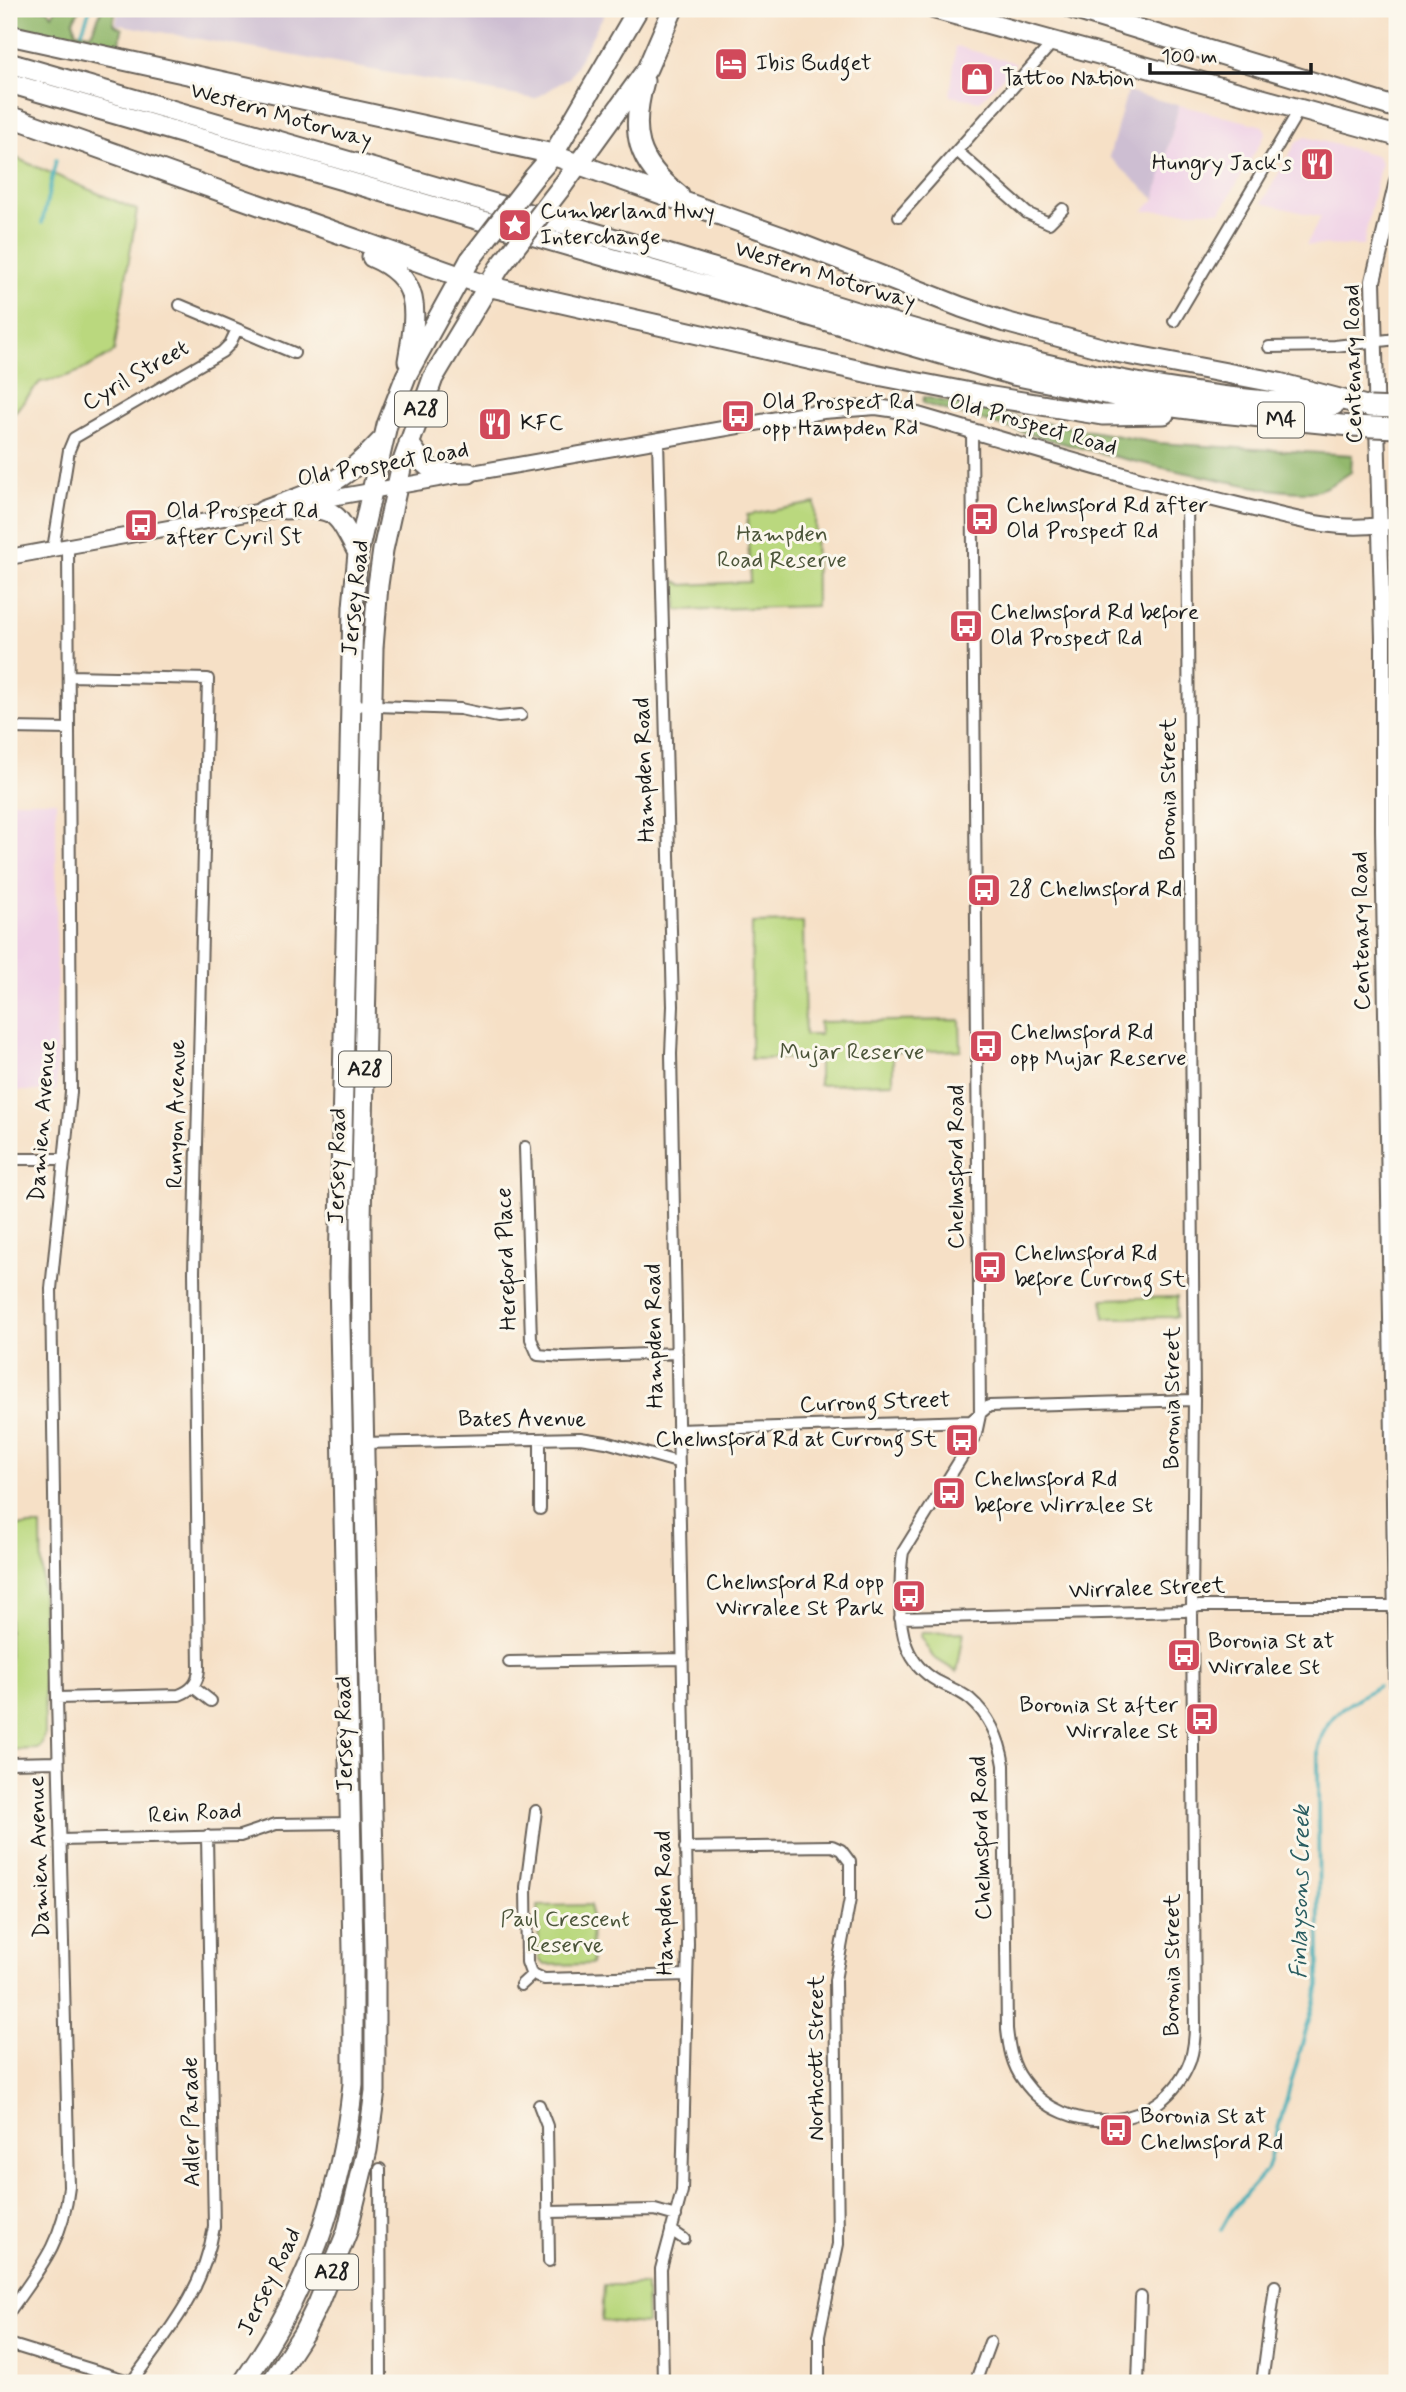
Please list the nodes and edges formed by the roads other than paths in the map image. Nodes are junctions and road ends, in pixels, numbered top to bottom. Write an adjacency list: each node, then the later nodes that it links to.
1 (631, 9): 6 (highway)
2 (638, 9): 6 (highway, Jersey Road / A28)
3 (673, 9): 10 (highway, Jersey Road / A28)
4 (935, 9): 8 (highway)
5 (1073, 9): 12 (highway)
6 (627, 30): 18 (highway, Jersey Road / A28)
7 (9, 35): 18 (highway)
8 (1055, 40): 13 (highway); 17 (street)
9 (9, 63): 34 (highway, Western Motorway / M4)
10 (647, 69): 19 (highway, Jersey Road / A28); 23 (highway)
11 (9, 83): 36 (highway, Western Motorway / M4)
12 (1397, 108)
13 (1299, 110): 16 (highway); 27 (street)
14 (9, 116): 24 (highway)
15 (9, 126): 33 (highway)
16 (1397, 136)
17 (957, 151): 21 (street); 22 (street)
18 (553, 155): 19 (highway); 24 (highway, Jersey Road / A28, bridge)
19 (579, 164): 23 (highway); 25 (highway, Jersey Road / A28, bridge)
20 (1397, 181): 30 (main road, Centenary Road)
21 (1063, 209)
22 (899, 216)
23 (728, 219): 34 (highway)
24 (458, 278): 25 (highway); 33 (highway, Jersey Road / A28)
25 (487, 286): 36 (highway); 41 (highway, Jersey Road / A28)
26 (180, 305): 28 (street)
27 (1174, 321)
28 (237, 329): 32 (street); 50 (street, Cyril Street)
29 (1397, 339): 30 (street)
30 (1375, 340): 31 (street); 48 (main road, Centenary Road)
31 (1269, 347)
32 (294, 353)
33 (405, 376): 39 (highway, Jersey Road / A28)
34 (1358, 405): 35 (highway, Western Motorway / M4, bridge)
35 (1397, 408)
36 (1211, 412): 37 (highway, Western Motorway / M4, bridge)
37 (1397, 428)
38 (972, 431): 40 (main road, Old Prospect Road); 45 (main road, Old Prospect Road); 65 (street, Chelmsford Road)
39 (384, 438): 44 (highway, Jersey Road / A28); 46 (highway)
40 (658, 440): 42 (main road, Old Prospect Road); 63 (street, Hampden Road)
41 (409, 443): 42 (highway); 43 (highway, Jersey Road / A28)
42 (469, 473): 43 (main road, Old Prospect Road)
43 (396, 486): 44 (main road, Old Prospect Road); 55 (highway, Jersey Road / A28)
44 (371, 491): 46 (main road, Old Prospect Road); 51 (highway, Jersey Road / A28)
45 (1187, 493): 48 (main road, Old Prospect Road); 64 (street, Boronia Street)
46 (263, 510): 49 (main road, Old Prospect Road); 51 (highway)
47 (1397, 523): 48 (street)
48 (1380, 524): 59 (main road, Centenary Road)
49 (68, 546): 50 (main road, Old Prospect Road); 53 (street, Damien Avenue)
50 (53, 549): 52 (main road, Old Prospect Road)
51 (358, 553): 54 (highway, Jersey Road / A28)
52 (9, 557)
53 (69, 676): 58 (street, Damien Avenue); 77 (street, Runyon Avenue)
54 (349, 705): 55 (street); 83 (highway, Jersey Road / A28)
55 (372, 706): 56 (street); 68 (highway, Jersey Road / A28)
56 (522, 715)
57 (9, 728): 58 (street)
58 (69, 729): 62 (street, Damien Avenue)
59 (1390, 830): 71 (main road, Centenary Road)
60 (525, 1147): 63 (street, Hereford Place)
61 (9, 1160): 62 (street)
62 (65, 1160): 78 (street, Damien Avenue)
63 (677, 1353): 66 (street, Hampden Road)
64 (1194, 1400): 65 (street, Currong Street); 72 (street, Boronia Street)
65 (981, 1415): 66 (street, Currong Street); 73 (street, Chelmsford Road)
66 (677, 1430): 69 (street, Hampden Road)
67 (540, 1440): 68 (street, Bates Avenue); 69 (street, Bates Avenue); 70 (street)
68 (364, 1443): 84 (highway, Jersey Road / A28)
69 (677, 1462): 74 (street, Hampden Road)
70 (540, 1509)
71 (1396, 1606): 72 (street, Wirralee Street); 76 (main road, Centenary Road)
72 (1192, 1609): 73 (street, Wirralee Street); 92 (street, Boronia Street)
73 (900, 1618): 92 (street, Chelmsford Road)
74 (683, 1659): 75 (street); 87 (street, Hampden Road)
75 (509, 1662)
76 (1397, 1684)
77 (193, 1687): 78 (street); 79 (street)
78 (57, 1698): 80 (street, Damien Avenue)
79 (211, 1701)
80 (58, 1762): 81 (street); 86 (street, Damien Avenue)
81 (9, 1763)
82 (536, 1811): 88 (street)
83 (349, 1823): 84 (street, Rein Road); 85 (street, Rein Road); 105 (highway, Jersey Road / A28)
84 (372, 1823): 106 (highway, Jersey Road / A28)
85 (206, 1836): 86 (street, Rein Road); 104 (street, Adler Parade)
86 (60, 1840): 101 (street, Damien Avenue)
87 (685, 1848): 89 (street, Hampden Road); 109 (street, Northcott Street)
88 (533, 1974): 89 (street); 90 (street)
89 (687, 1975): 95 (street, Hampden Road)
90 (522, 1985)
91 (539, 2105): 94 (street)
92 (1100, 2121)
93 (380, 2169): 107 (street)
94 (549, 2212): 95 (street); 98 (street)
95 (676, 2216): 96 (street, Hampden Road)
96 (671, 2230): 97 (street); 108 (street, Hampden Road)
97 (684, 2239)
98 (549, 2261)
99 (1275, 2286): 112 (street)
100 (1142, 2297): 111 (street)
101 (9, 2312)
102 (990, 2342): 110 (street)
103 (9, 2344): 104 (street)
104 (132, 2383)
105 (243, 2383)
106 (271, 2383)
107 (381, 2383)
108 (663, 2383)
109 (819, 2383)
110 (975, 2383)
111 (1138, 2383)
112 (1262, 2383)

